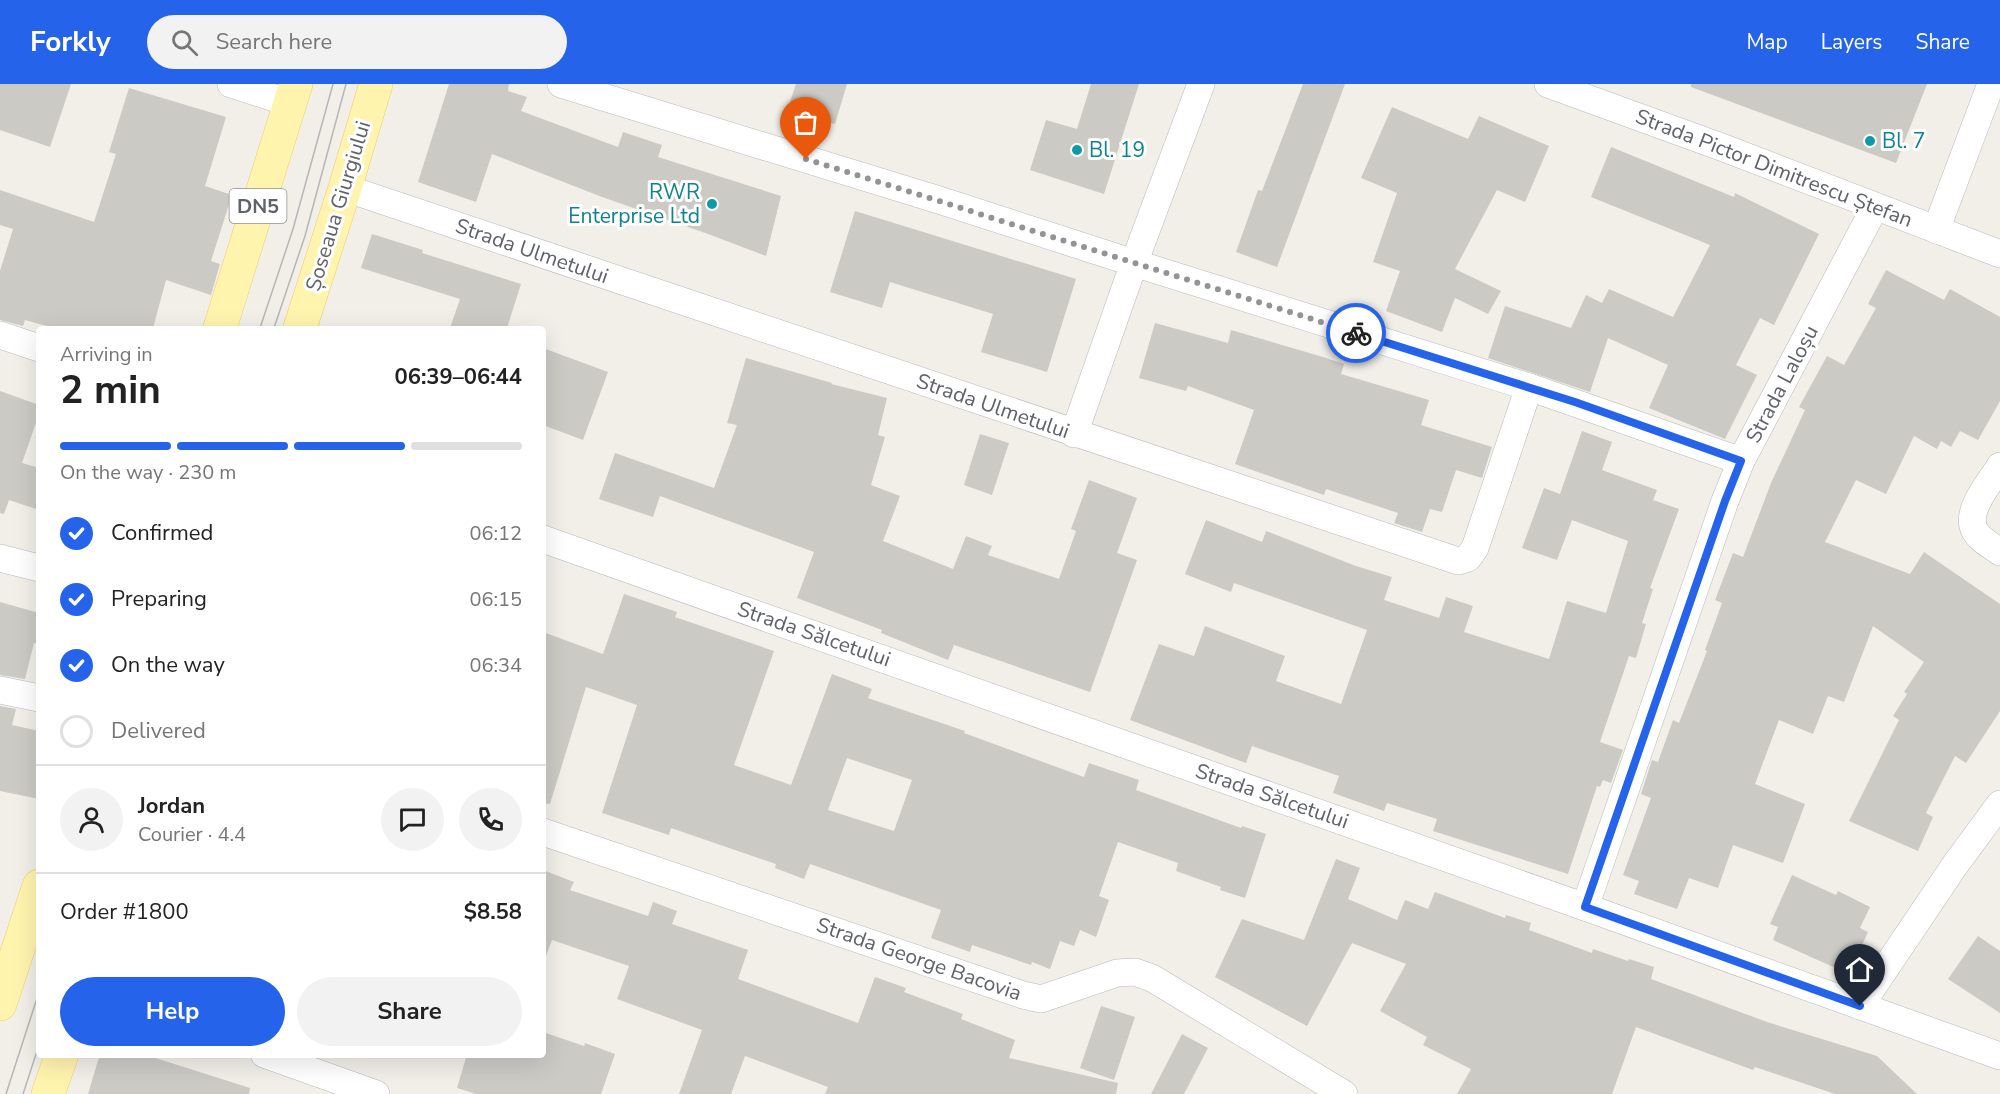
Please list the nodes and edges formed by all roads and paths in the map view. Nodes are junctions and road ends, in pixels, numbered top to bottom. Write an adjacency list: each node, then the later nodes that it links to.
1 (231, 84): 7 (street)
2 (376, 84): 8 (main road, Șoseaua Giurgiului)
3 (561, 84): 12 (street)
4 (1202, 84): 12 (street)
5 (1548, 84): 9 (street, Strada Pictor Dimitrescu Ștefan)
6 (1990, 84): 10 (street)
7 (293, 94): 13 (main road, DN5)
8 (345, 188): 14 (main road, Șoseaua Giurgiului); 18 (street, Strada Ulmetului)
9 (1875, 207): 10 (street, Strada Pictor Dimitrescu Ștefan); 19 (street, Strada Laloșu)
10 (1936, 230): 11 (street, Strada Pictor Dimitrescu Ștefan)
11 (2000, 254)
12 (1134, 263): 17 (street); 18 (street)
13 (221, 326)
14 (301, 326)
15 (0, 335): 16 (street)
16 (36, 347)
17 (1528, 387): 18 (street, Strada Ulmetului); 19 (street)
18 (1074, 434)
19 (1741, 461): 30 (street, Strada Laloșu)
20 (2000, 466): 22 (street)
21 (546, 540): 30 (street, Strada Sălcetului)
22 (2000, 552)
23 (0, 558): 24 (street)
24 (36, 567)
25 (0, 690): 26 (street)
26 (36, 697)
27 (2000, 804): 32 (street)
28 (546, 833): 38 (street, Strada George Bacovia)
29 (36, 895): 31 (main road)
30 (1585, 907): 32 (street, Strada Sălcetului)
31 (0, 1004)
32 (1860, 1006): 33 (street, Strada Sălcetului)
33 (2000, 1056)
34 (61, 1058): 36 (main road)
35 (275, 1058): 37 (street)
36 (48, 1094)
37 (376, 1094)
38 (1344, 1094)

